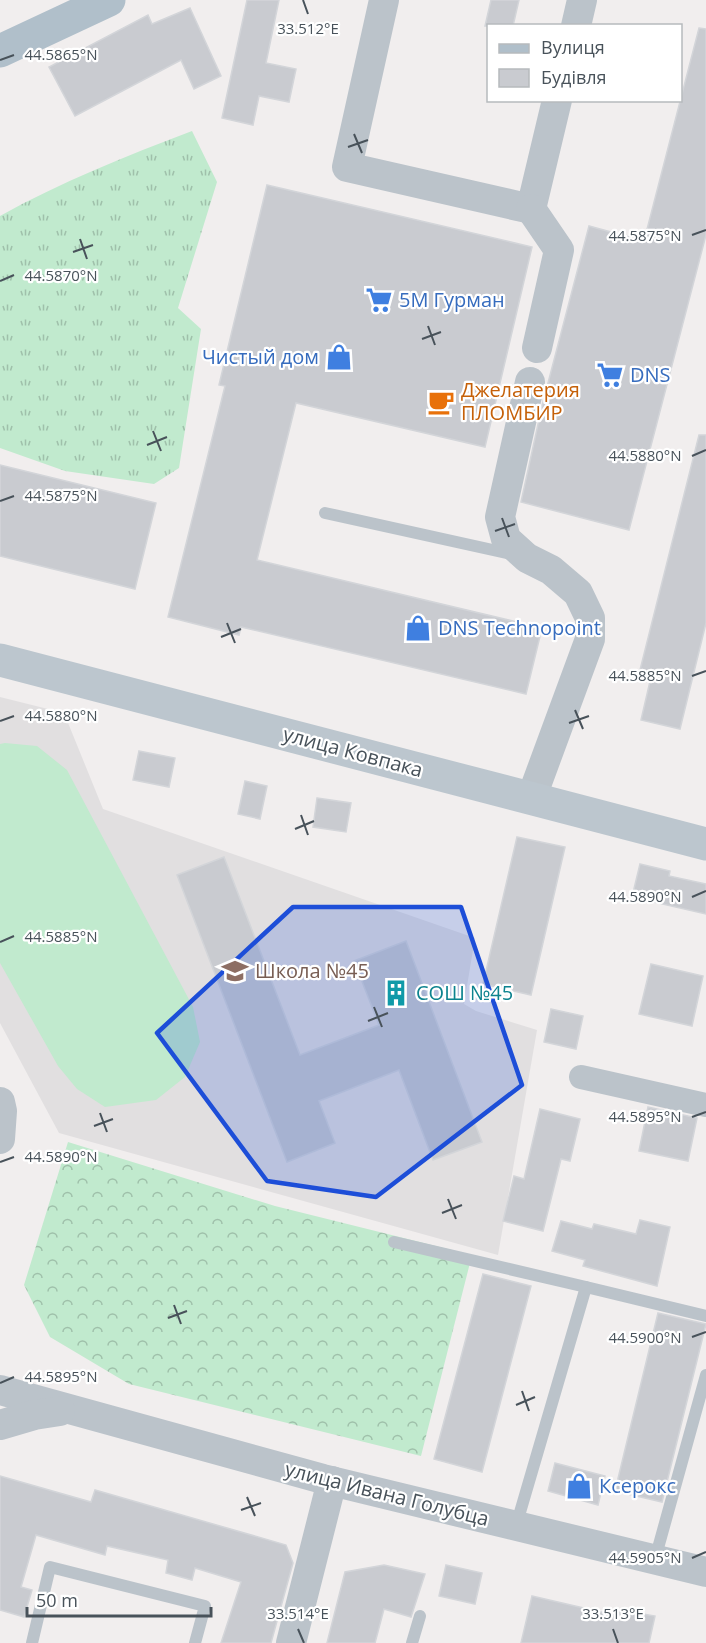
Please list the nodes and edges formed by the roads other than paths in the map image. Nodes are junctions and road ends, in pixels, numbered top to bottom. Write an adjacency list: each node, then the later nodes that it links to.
1 (109, 0): 5 (main road)
2 (384, 0): 7 (street)
3 (582, 0): 4 (street)
4 (576, 24)
5 (0, 51)
6 (557, 102): 7 (street)
7 (531, 209): 8 (street)
8 (537, 348)
9 (530, 382): 11 (street)
10 (325, 513): 11 (lane)
11 (527, 558): 13 (street)
12 (0, 660): 13 (main road, улица Ковпака)
13 (531, 799): 14 (main road, улица Ковпака)
14 (706, 844)
15 (581, 1077): 17 (street)
16 (0, 1102): 18 (street)
17 (706, 1105)
18 (0, 1139)
19 (394, 1242): 20 (lane)
20 (586, 1287): 21 (lane); 27 (lane)
21 (706, 1316)
22 (706, 1375): 28 (lane)
23 (0, 1390): 24 (street, улица Ивана Голубца)
24 (69, 1409): 25 (street); 26 (street, улица Ивана Голубца)
25 (0, 1425)
26 (332, 1481): 27 (street, улица Ивана Голубца); 33 (street)
27 (516, 1526): 28 (street, улица Ивана Голубца)
28 (655, 1560): 29 (street, улица Ивана Голубца)
29 (706, 1572)
30 (420, 1616): 34 (lane)
31 (32, 1643): 32 (lane)
32 (195, 1643)
33 (291, 1643)
34 (412, 1643)

